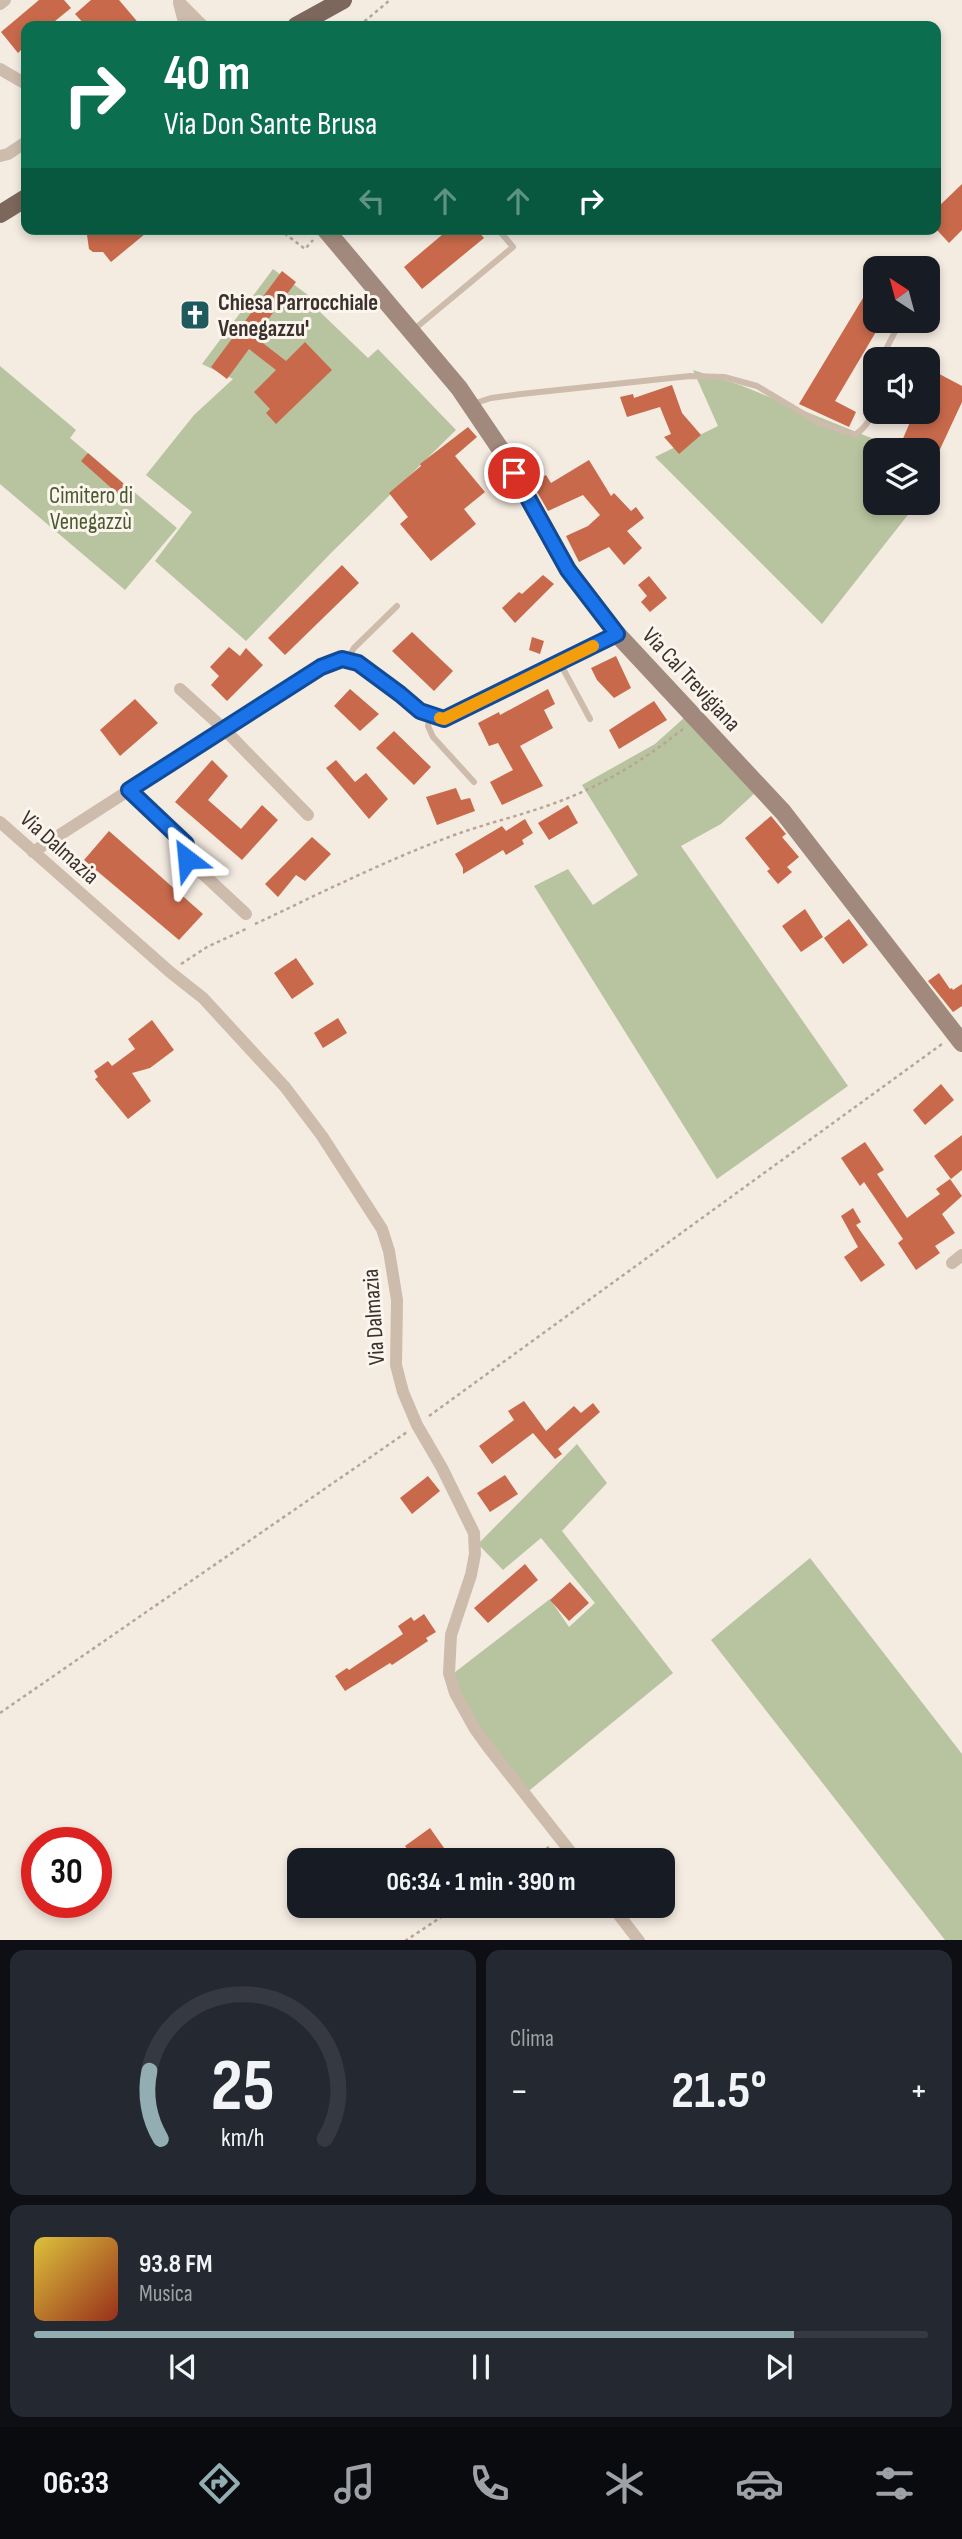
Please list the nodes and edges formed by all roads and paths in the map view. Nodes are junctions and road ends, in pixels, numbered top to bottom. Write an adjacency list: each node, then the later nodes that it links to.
1 (5, 0): 5 (street)
2 (390, 0): 10 (path)
3 (178, 1): 6 (street); 7 (street)
4 (339, 3): 8 (main road); 9 (main road)
5 (0, 4)
6 (184, 21)
7 (198, 21)
8 (305, 21)
9 (314, 21)
10 (365, 21)
11 (0, 69): 12 (street)
12 (21, 80)
13 (21, 145): 14 (street)
14 (0, 156)
15 (21, 201): 16 (main road)
16 (0, 214)
17 (287, 235): 18 (path)
18 (318, 235)
19 (324, 235): 21 (street, Via Cal Trevigiana)
20 (503, 235): 21 (lane)
21 (412, 331): 22 (street, Via Cal Trevigiana)
22 (472, 405): 23 (lane); 25 (street, Via Cal Trevigiana)
23 (869, 424)
24 (397, 606): 26 (lane)
25 (617, 634): 27 (street); 30 (street, Via Cal Trevigiana)
26 (347, 660): 29 (street); 32 (street)
27 (560, 663): 29 (street); 31 (lane)
28 (180, 689): 32 (street)
29 (430, 716): 33 (lane)
30 (696, 718): 39 (path); 40 (street, Via Cal Trevigiana)
31 (590, 719)
32 (223, 729): 34 (street); 35 (street)
33 (474, 782)
34 (129, 790): 37 (street); 38 (street)
35 (308, 815)
36 (0, 822): 37 (street, Via Dalmazia)
37 (33, 852): 39 (street, Via Dalmazia)
38 (246, 914)
39 (170, 972): 41 (street, Via Dalmazia)
40 (959, 1039): 41 (path)
41 (417, 1425): 42 (path); 43 (street, Via Dalmazia)
42 (0, 1713)
43 (561, 1839): 44 (path); 45 (street, Via Dalmazia)
44 (547, 1848)
45 (568, 1848)
46 (440, 1918): 48 (path)
47 (621, 1918): 49 (street)
48 (407, 1940)
49 (638, 1940)

